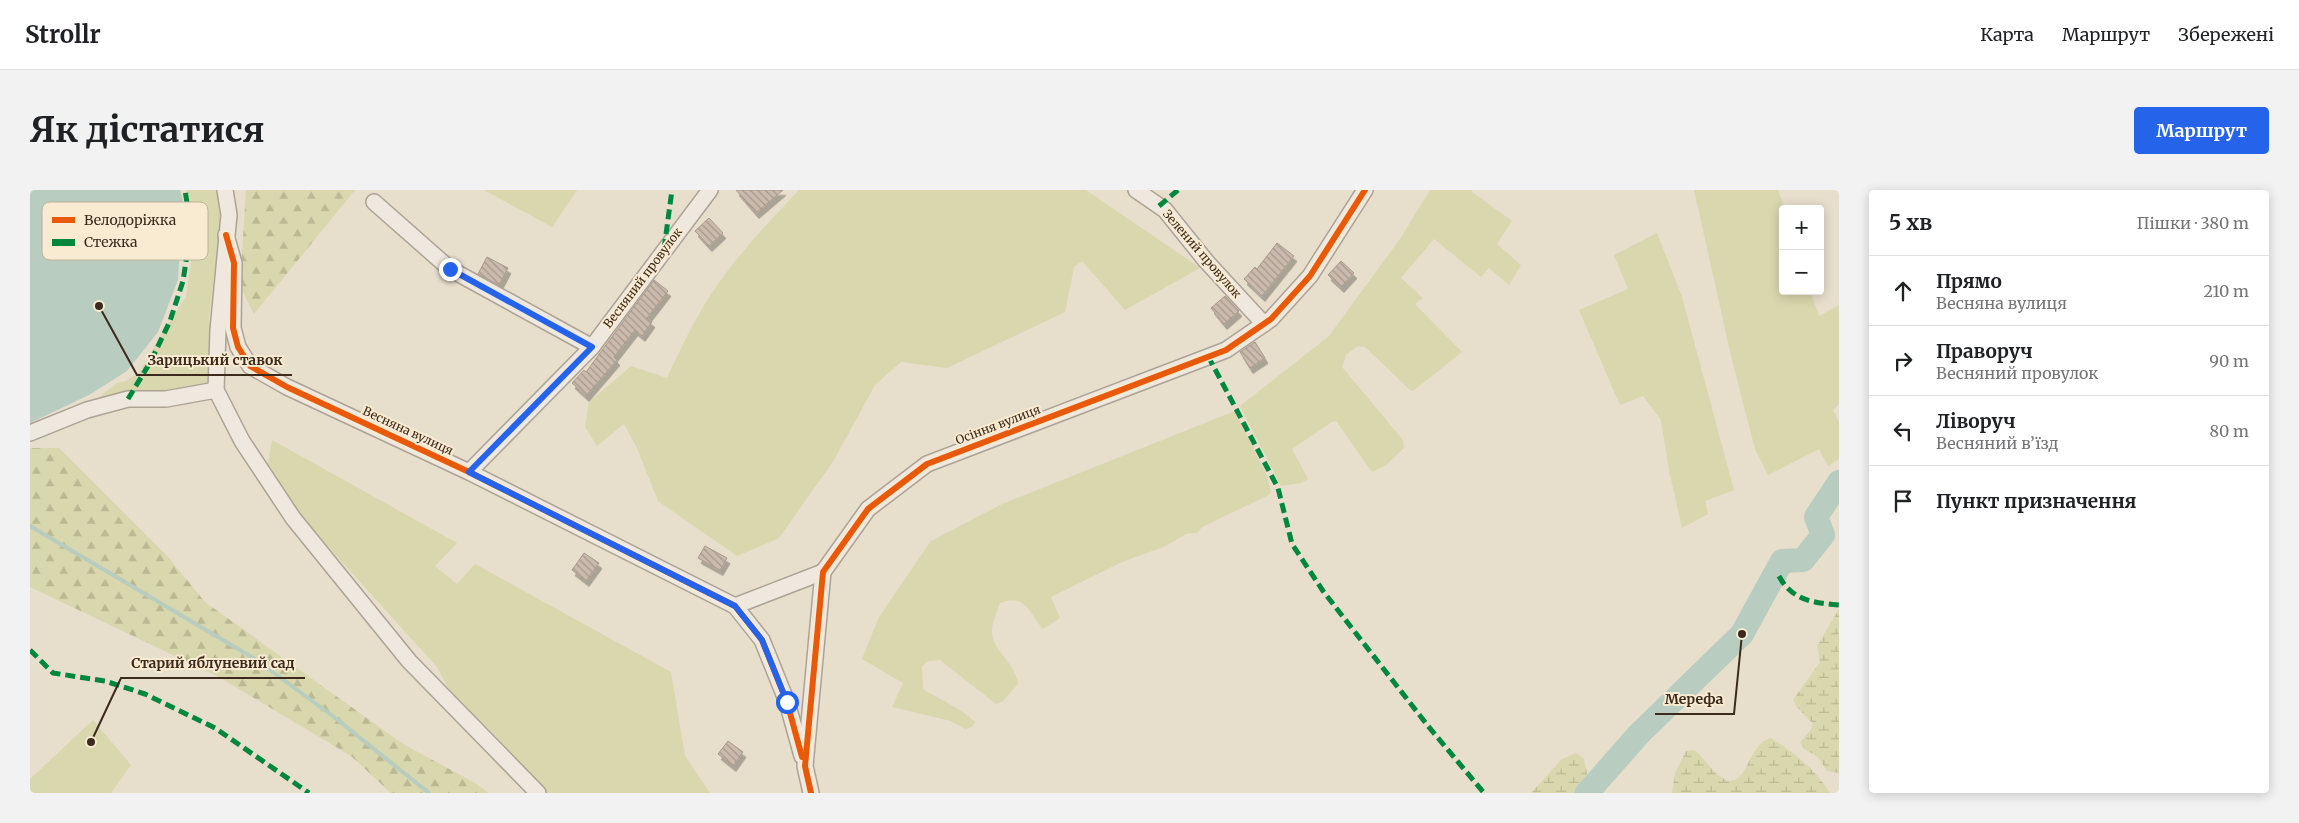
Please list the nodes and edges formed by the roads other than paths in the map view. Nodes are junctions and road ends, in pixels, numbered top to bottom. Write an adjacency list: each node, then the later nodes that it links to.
1 (225, 190): 6 (street)
2 (710, 190): 8 (street, Весняний провулок)
3 (1136, 190): 7 (street, Зелений провулок)
4 (1365, 190): 7 (street, Осіння вулиця)
5 (374, 202): 8 (street)
6 (226, 235): 9 (street); 11 (street, Весняна вулиця)
7 (1264, 324): 12 (street, Осіння вулиця)
8 (592, 347): 11 (street, Весняний провулок)
9 (216, 390): 10 (street); 15 (street)
10 (30, 433)
11 (469, 472): 13 (street, Весняна вулиця)
12 (823, 572): 13 (street); 14 (street)
13 (735, 606): 14 (street, Весняна вулиця)
14 (805, 766): 16 (street)
15 (538, 793)
16 (810, 793)

